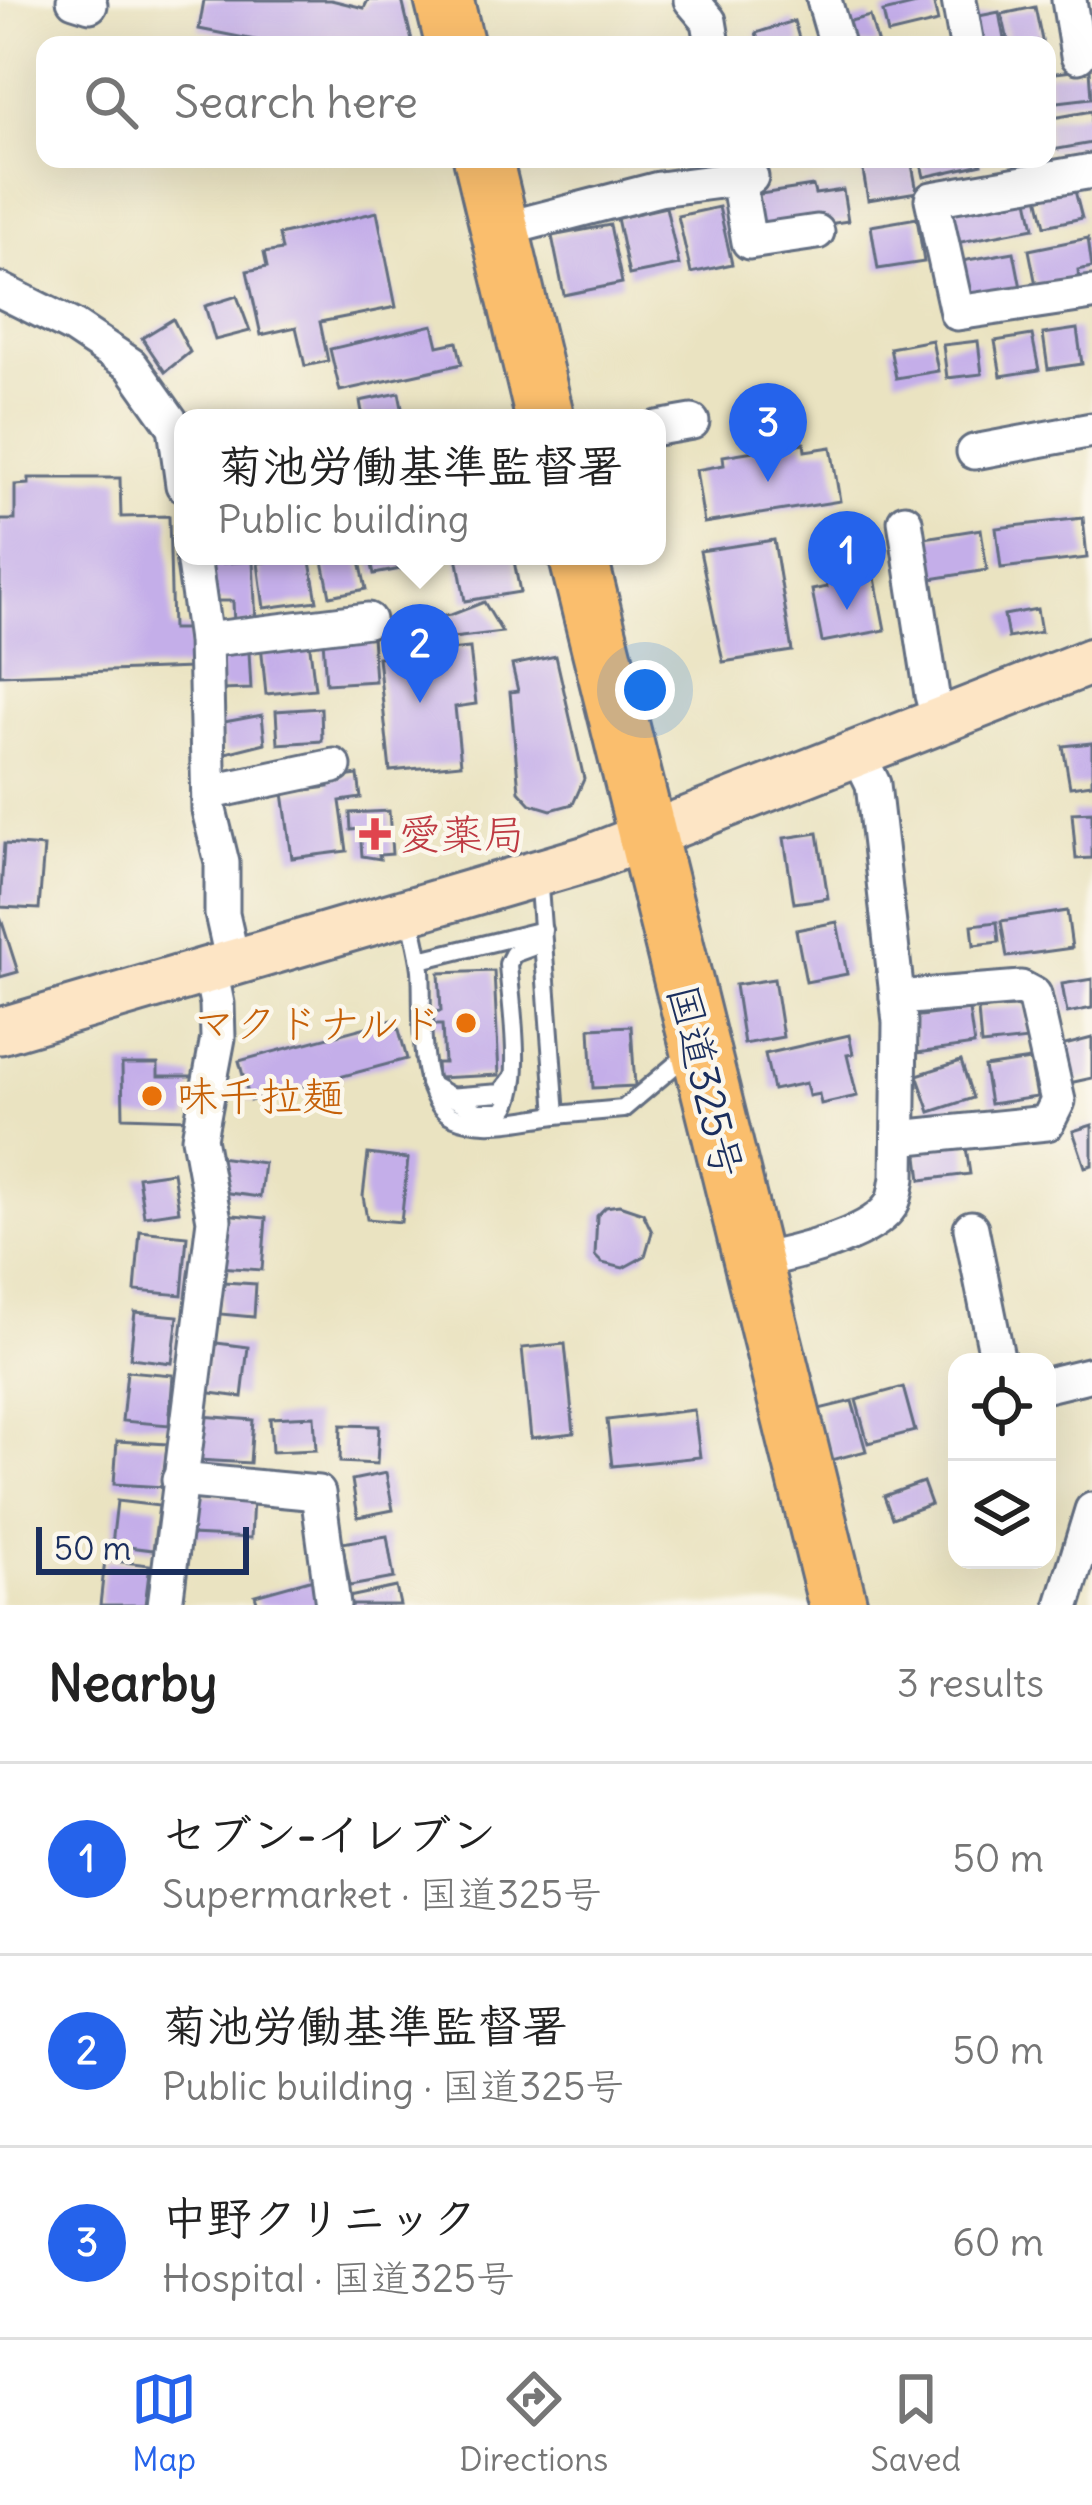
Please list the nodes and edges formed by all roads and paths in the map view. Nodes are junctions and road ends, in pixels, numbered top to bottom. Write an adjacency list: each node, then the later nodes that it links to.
1 (444, 0): 6 (highway)
2 (691, 0): 7 (street)
3 (824, 0): 8 (street)
4 (959, 0): 9 (street)
5 (1069, 0): 10 (street)
6 (453, 36)
7 (712, 36)
8 (834, 36)
9 (965, 36)
10 (1072, 57)
11 (484, 168): 13 (highway)
12 (1092, 171): 16 (street)
13 (499, 226): 14 (street); 17 (highway)
14 (817, 232)
15 (0, 290): 19 (street)
16 (1090, 303)
17 (543, 409)
18 (692, 422): 20 (street)
19 (174, 426)
20 (666, 426)
21 (1092, 430): 22 (street)
22 (974, 452)
23 (905, 521): 29 (street)
24 (194, 565): 27 (street)
25 (580, 565): 33 (highway, 国道325号)
26 (368, 620): 27 (street)
27 (205, 640): 32 (street)
28 (1092, 661): 29 (street)
29 (939, 721): 30 (street)
30 (858, 754): 33 (street); 39 (street)
31 (334, 766): 32 (street)
32 (211, 792): 38 (street)
33 (647, 837): 34 (street); 41 (highway, 国道325号)
34 (538, 873): 35 (street); 36 (lane)
35 (409, 910): 37 (lane); 38 (street)
36 (543, 936): 37 (lane); 42 (lane); 43 (lane)
37 (420, 960): 42 (lane)
38 (222, 966): 40 (street); 50 (street)
39 (897, 998): 44 (street); 44 (street)
40 (0, 1031)
41 (698, 1046): 43 (lane); 46 (highway, 国道325号)
42 (429, 1084): 43 (lane)
43 (556, 1115)
44 (899, 1138): 46 (street)
45 (970, 1228): 47 (street)
46 (752, 1262): 54 (highway, 国道325号)
47 (996, 1353)
48 (1092, 1374): 49 (street)
49 (1056, 1383)
50 (179, 1480): 52 (street); 53 (street)
51 (1092, 1510): 55 (street)
52 (165, 1605)
53 (333, 1605)
54 (838, 1605)
55 (1063, 1605)

